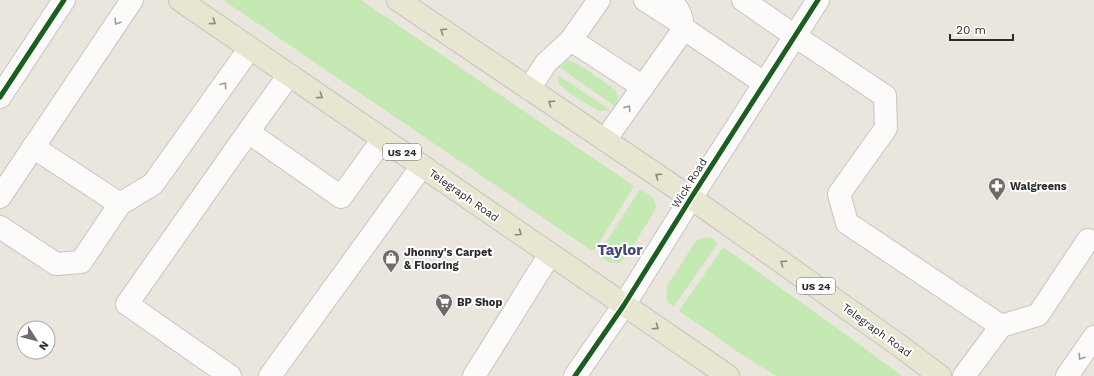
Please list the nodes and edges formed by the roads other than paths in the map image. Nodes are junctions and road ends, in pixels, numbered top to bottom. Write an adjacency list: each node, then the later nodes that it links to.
1 (64, 0): 19 (street)
2 (132, 0): 23 (street, one-way to 23)
3 (180, 0): 14 (main road, Telegraph Road / US 24, one-way to 14)
4 (398, 0): 18 (main road, Telegraph Road / US 24, one-way to 4)
5 (599, 0): 13 (street)
6 (608, 0): 13 (street)
7 (645, 0): 11 (street)
8 (668, 0): 11 (street)
9 (743, 0): 12 (street)
10 (818, 0): 12 (street, Wick Road)
11 (683, 27): 16 (street); 17 (street)
12 (795, 36): 16 (street, Wick Road); 32 (street)
13 (573, 37): 17 (street); 18 (street)
14 (250, 48): 15 (main road, Telegraph Road / US 24); 27 (street, one-way to 14)
15 (289, 75): 20 (street); 21 (main road, Telegraph Road / US 24, one-way to 21)
16 (764, 83): 26 (street, Wick Road)
17 (643, 86): 22 (street, one-way to 17)
18 (529, 89): 22 (main road, Telegraph Road / US 24, one-way to 18)
19 (0, 96)
20 (248, 132): 21 (street); 34 (street)
21 (384, 139): 24 (main road, Telegraph Road / US 24)
22 (605, 140): 26 (main road, Telegraph Road / US 24, one-way to 22)
23 (33, 147): 25 (street); 27 (street)
24 (422, 166): 30 (main road, Telegraph Road / US 24, one-way to 30); 35 (street)
25 (0, 197)
26 (691, 198): 31 (street, Wick Road); 39 (main road, Telegraph Road / US 24, one-way to 26)
27 (120, 204): 28 (street)
28 (0, 227)
29 (1088, 240): 32 (street)
30 (550, 254): 31 (main road, Telegraph Road / US 24); 36 (street)
31 (624, 305): 37 (street, Wick Road); 38 (main road, Telegraph Road / US 24, one-way to 38)
32 (1002, 326): 40 (street)
33 (1094, 337): 41 (street, one-way to 41)
34 (230, 376)
35 (270, 376)
36 (474, 376)
37 (575, 376)
38 (728, 376)
39 (940, 376)
40 (964, 376)
41 (1067, 376)

